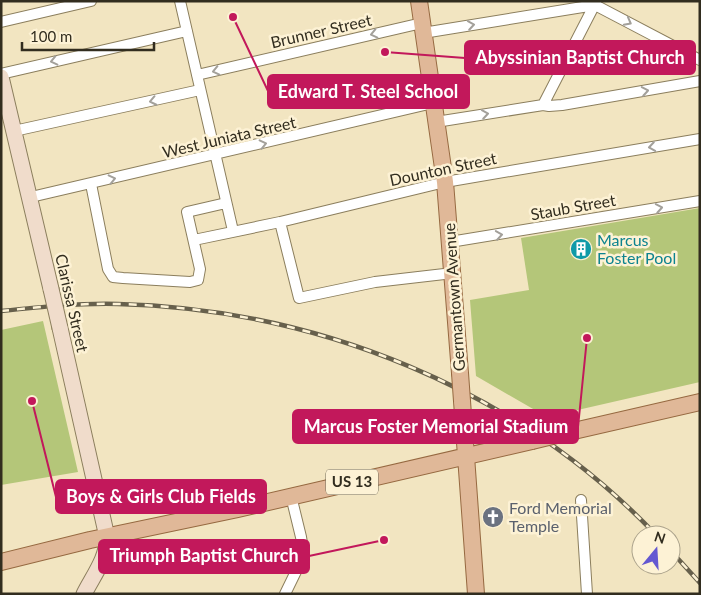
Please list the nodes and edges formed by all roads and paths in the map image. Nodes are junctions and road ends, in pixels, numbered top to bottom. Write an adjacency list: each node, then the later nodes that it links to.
1 (91, 1): 5 (street)
2 (180, 1): 7 (street)
3 (419, 1): 6 (main road, Germantown Avenue)
4 (596, 3): 6 (street, Brunner Street, one-way to 4); 8 (street, one-way to 8); 14 (street)
5 (1, 22)
6 (422, 28): 10 (street, Brunner Street, one-way to 10); 13 (main road, Germantown Avenue)
7 (187, 31): 9 (street, one-way to 9); 10 (street)
8 (700, 60)
9 (1, 75): 16 (main road, Clarissa Street)
10 (197, 75): 12 (street)
11 (700, 81): 14 (street, one-way to 11)
12 (200, 90): 16 (street, one-way to 16); 18 (street)
13 (434, 104): 15 (main road, Germantown Avenue); 18 (street, West Juniata Street, one-way to 13)
14 (543, 105): 15 (street, one-way to 14)
15 (436, 122): 19 (main road, Germantown Avenue)
16 (14, 131): 21 (main road, Clarissa Street)
17 (700, 139): 19 (street, Dounton Street, one-way to 19)
18 (216, 156): 20 (street, West Juniata Street, one-way to 18); 23 (street)
19 (445, 182): 24 (street, Dounton Street); 27 (main road, Germantown Avenue)
20 (91, 184): 21 (street, West Juniata Street); 26 (street)
21 (31, 198): 33 (main road, Clarissa Street, bridge)
22 (700, 201): 27 (street, Staub Street, one-way to 22)
23 (226, 203): 25 (street); 26 (street)
24 (280, 222): 25 (street, Dounton Street); 28 (street)
25 (233, 231): 26 (street, Dounton Street)
26 (194, 240)
27 (450, 242): 28 (main road, Germantown Avenue)
28 (453, 273): 30 (main road, Germantown Avenue, bridge)
29 (700, 402): 30 (main road, US 13, bridge)
30 (466, 456): 31 (main road, US 13); 37 (main road, Germantown Avenue)
31 (291, 496): 33 (main road, US 13); 36 (street)
32 (581, 500): 38 (street)
33 (107, 537): 34 (main road, US 13); 35 (main road)
34 (1, 562)
35 (84, 594)
36 (285, 594)
37 (476, 594)
38 (588, 594)

